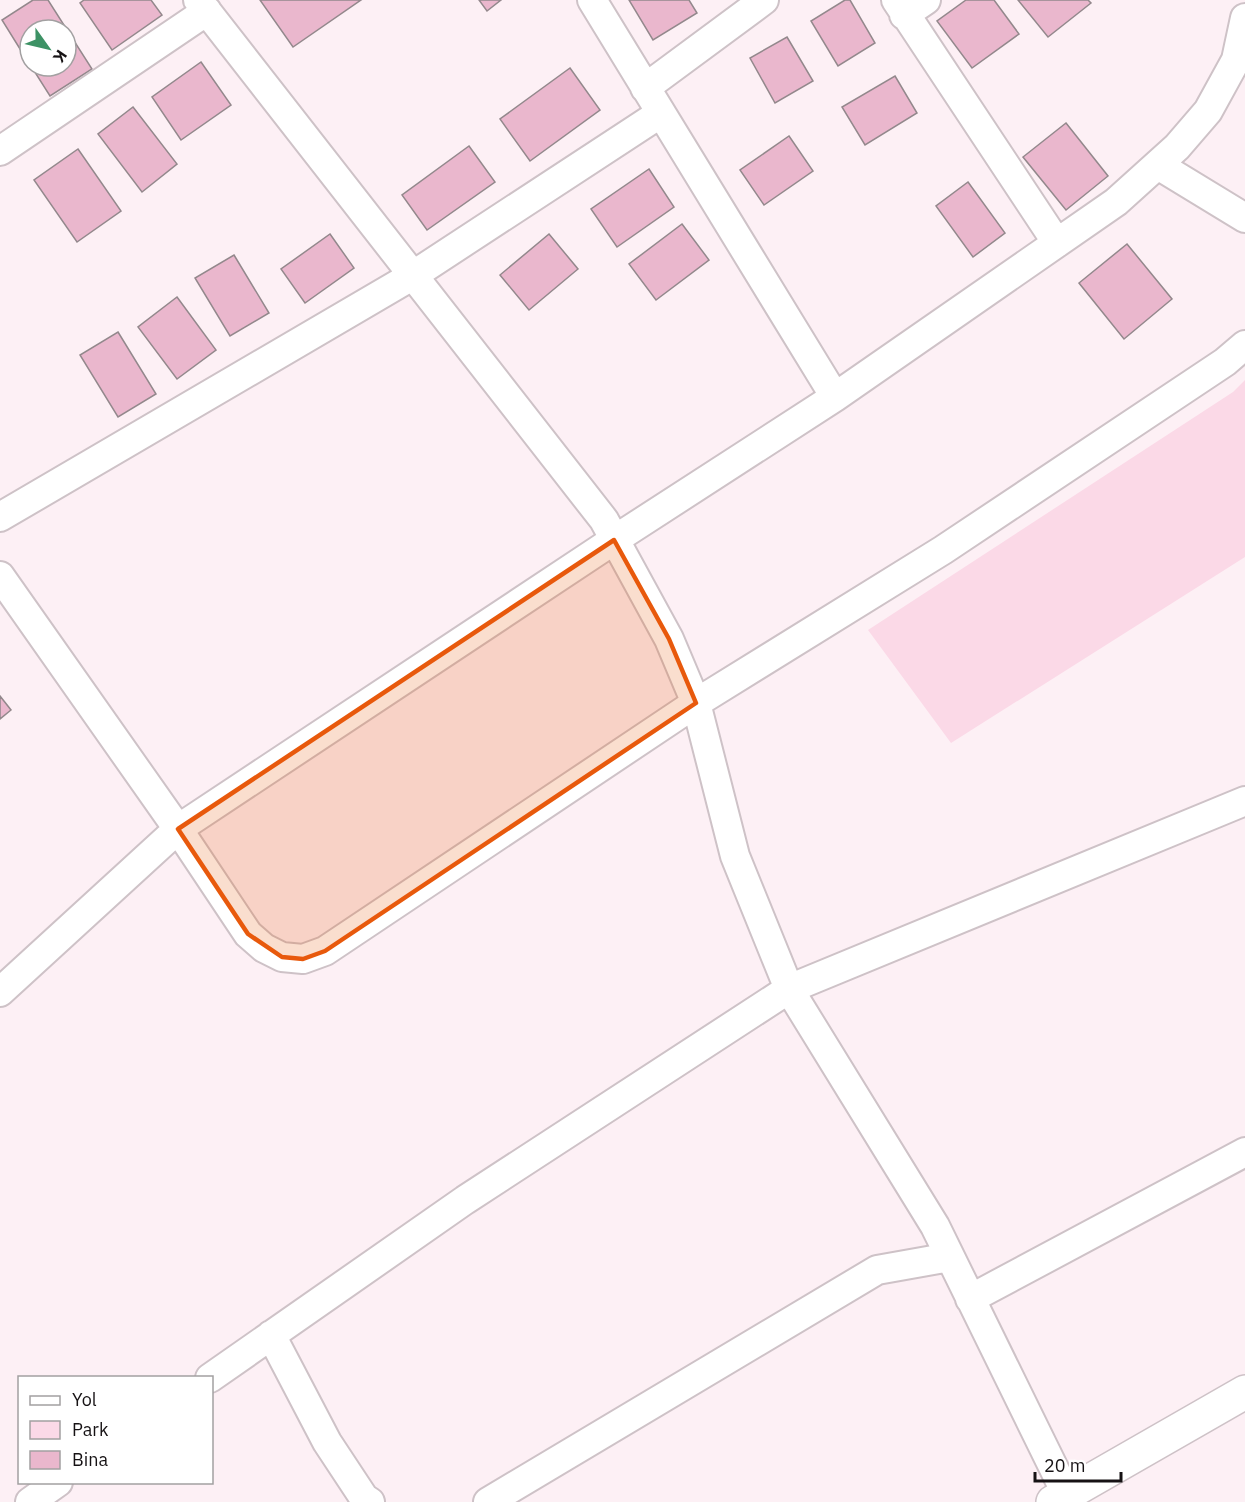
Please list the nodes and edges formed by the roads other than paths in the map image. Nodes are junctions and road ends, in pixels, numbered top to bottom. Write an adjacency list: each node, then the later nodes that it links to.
1 (592, 0): 6 (street)
2 (765, 0): 6 (street)
3 (909, 5): 11 (street)
4 (203, 6): 8 (street); 12 (street)
5 (1245, 18): 9 (street)
6 (645, 88): 7 (street)
7 (661, 113): 12 (street); 14 (street)
8 (0, 151)
9 (1158, 165): 10 (street); 11 (street)
10 (1245, 218)
11 (1057, 243): 14 (street)
12 (412, 276): 15 (street); 16 (street)
13 (1245, 345): 18 (street)
14 (835, 397): 16 (street)
15 (0, 517)
16 (614, 540): 18 (street); 20 (street)
17 (0, 576): 20 (street)
18 (696, 703): 20 (street); 21 (street)
19 (1245, 801): 21 (street)
20 (178, 829): 22 (street)
21 (789, 989): 24 (street); 26 (street)
22 (0, 992)
23 (1245, 1152): 25 (street)
24 (950, 1257): 25 (street); 33 (street)
25 (970, 1299): 30 (street)
26 (271, 1335): 27 (street); 32 (street)
27 (211, 1376)
28 (1245, 1392): 30 (street)
29 (55, 1484): 31 (street)
30 (1059, 1498)
31 (30, 1502)
32 (370, 1502)
33 (488, 1502)

